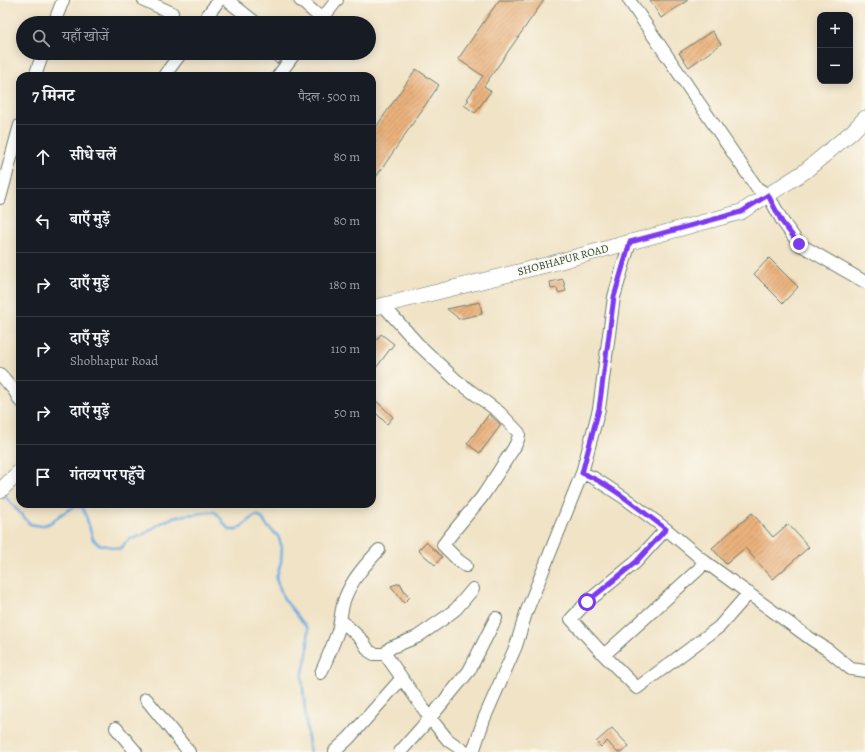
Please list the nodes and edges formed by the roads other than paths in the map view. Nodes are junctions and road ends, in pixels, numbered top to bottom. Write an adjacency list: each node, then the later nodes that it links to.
1 (63, 0): 9 (street)
2 (144, 0): 8 (street)
3 (219, 0): 10 (street)
4 (227, 0): 11 (street)
5 (300, 0): 12 (street)
6 (337, 0): 13 (street)
7 (629, 0): 22 (street)
8 (172, 13)
9 (57, 16)
10 (207, 16)
11 (247, 16)
12 (316, 16)
13 (325, 16)
14 (41, 60): 17 (street)
15 (175, 60): 18 (street)
16 (289, 60): 19 (street)
17 (36, 72)
18 (167, 72)
19 (281, 72)
20 (865, 118): 22 (main road, SHOBHAPUR ROAD)
21 (16, 140): 23 (street)
22 (768, 195): 24 (main road, SHOBHAPUR ROAD); 25 (street)
23 (0, 198)
24 (630, 242): 26 (main road, SHOBHAPUR ROAD); 29 (street)
25 (865, 282)
26 (377, 307): 35 (street)
27 (0, 374): 28 (street)
28 (16, 394)
29 (582, 473): 32 (street); 53 (street)
30 (16, 475): 31 (main road)
31 (2, 490)
32 (666, 529): 34 (street); 41 (street)
33 (379, 550): 39 (street)
34 (704, 561): 37 (street); 41 (street)
35 (466, 566)
36 (473, 589): 40 (street)
37 (749, 593): 41 (street); 42 (street)
38 (496, 618): 46 (street)
39 (340, 620): 40 (street); 43 (street)
40 (385, 654): 44 (street)
41 (604, 655)
42 (865, 671)
43 (321, 673)
44 (402, 678): 46 (street); 48 (street)
45 (146, 699): 50 (street)
46 (430, 718): 51 (street); 52 (street)
47 (116, 728): 49 (street)
48 (335, 751)
49 (136, 752)
50 (189, 752)
51 (400, 752)
52 (465, 752)
53 (473, 752)

